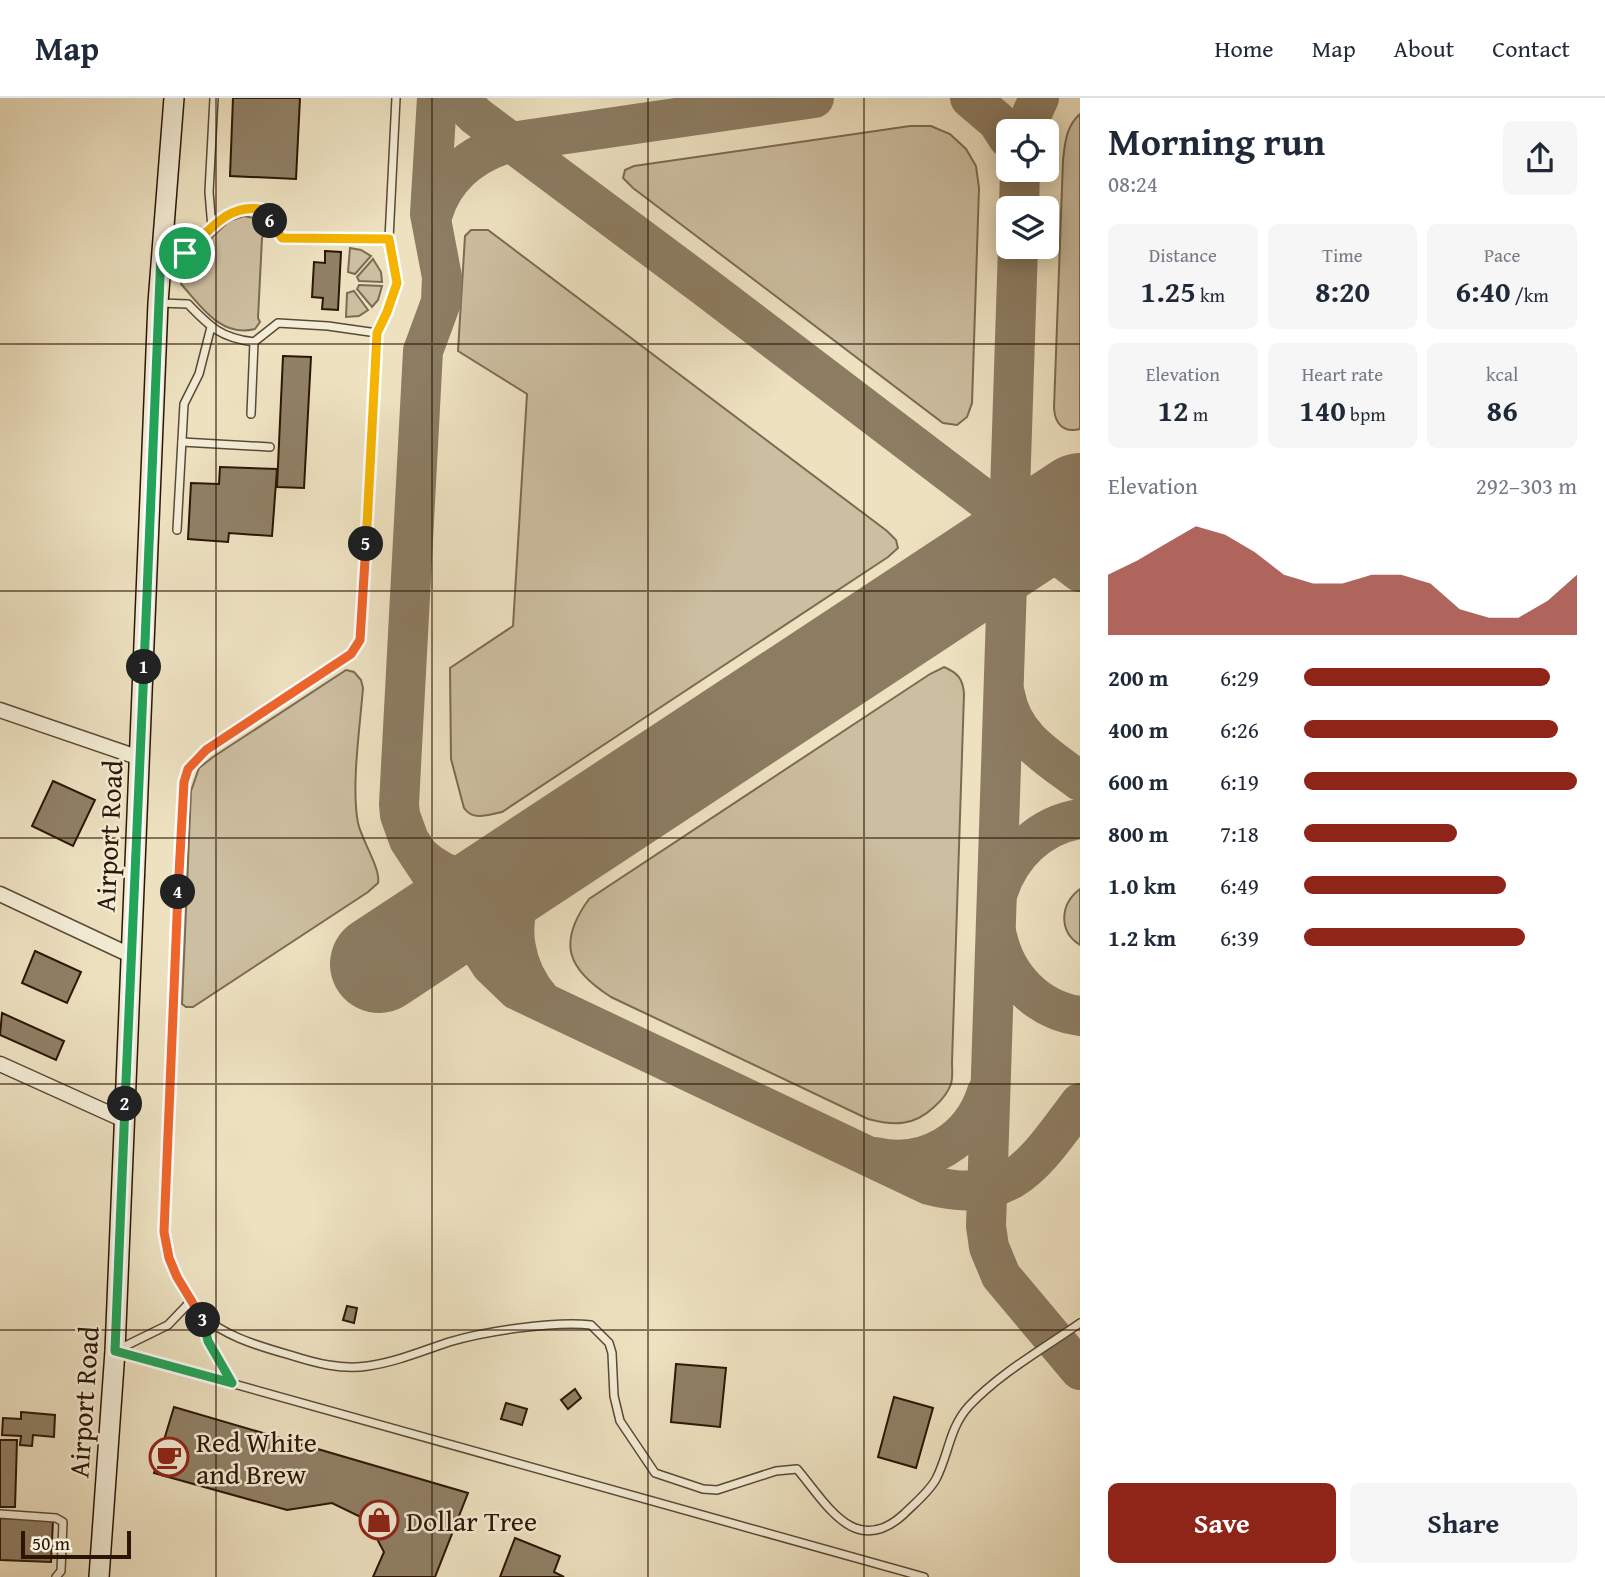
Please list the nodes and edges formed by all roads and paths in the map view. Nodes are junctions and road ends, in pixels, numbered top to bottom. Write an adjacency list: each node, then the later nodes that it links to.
1 (174, 98): 6 (main road, Airport Road)
2 (214, 98): 4 (lane)
3 (396, 98): 5 (lane)
4 (212, 228): 5 (lane); 6 (lane)
5 (389, 239): 9 (lane)
6 (161, 253): 7 (main road, Airport Road)
7 (158, 303): 8 (lane); 16 (main road, Airport Road)
8 (211, 327): 10 (lane); 12 (lane)
9 (377, 333): 10 (lane); 21 (lane)
10 (254, 342): 11 (lane)
11 (251, 414)
12 (182, 442): 13 (lane); 14 (lane)
13 (270, 447)
14 (177, 530)
15 (0, 710): 16 (street)
16 (140, 758): 18 (main road, Airport Road)
17 (0, 894): 18 (street)
18 (130, 955): 20 (main road, Airport Road)
19 (0, 1064): 20 (street)
20 (124, 1121): 24 (main road, Airport Road)
21 (190, 1302): 22 (lane); 24 (lane)
22 (201, 1316): 23 (lane); 25 (lane)
23 (1080, 1323)
24 (115, 1351): 25 (lane); 28 (main road, Airport Road)
25 (232, 1383): 29 (lane)
26 (0, 1514): 27 (lane)
27 (56, 1577)
28 (99, 1577)
29 (924, 1577)

